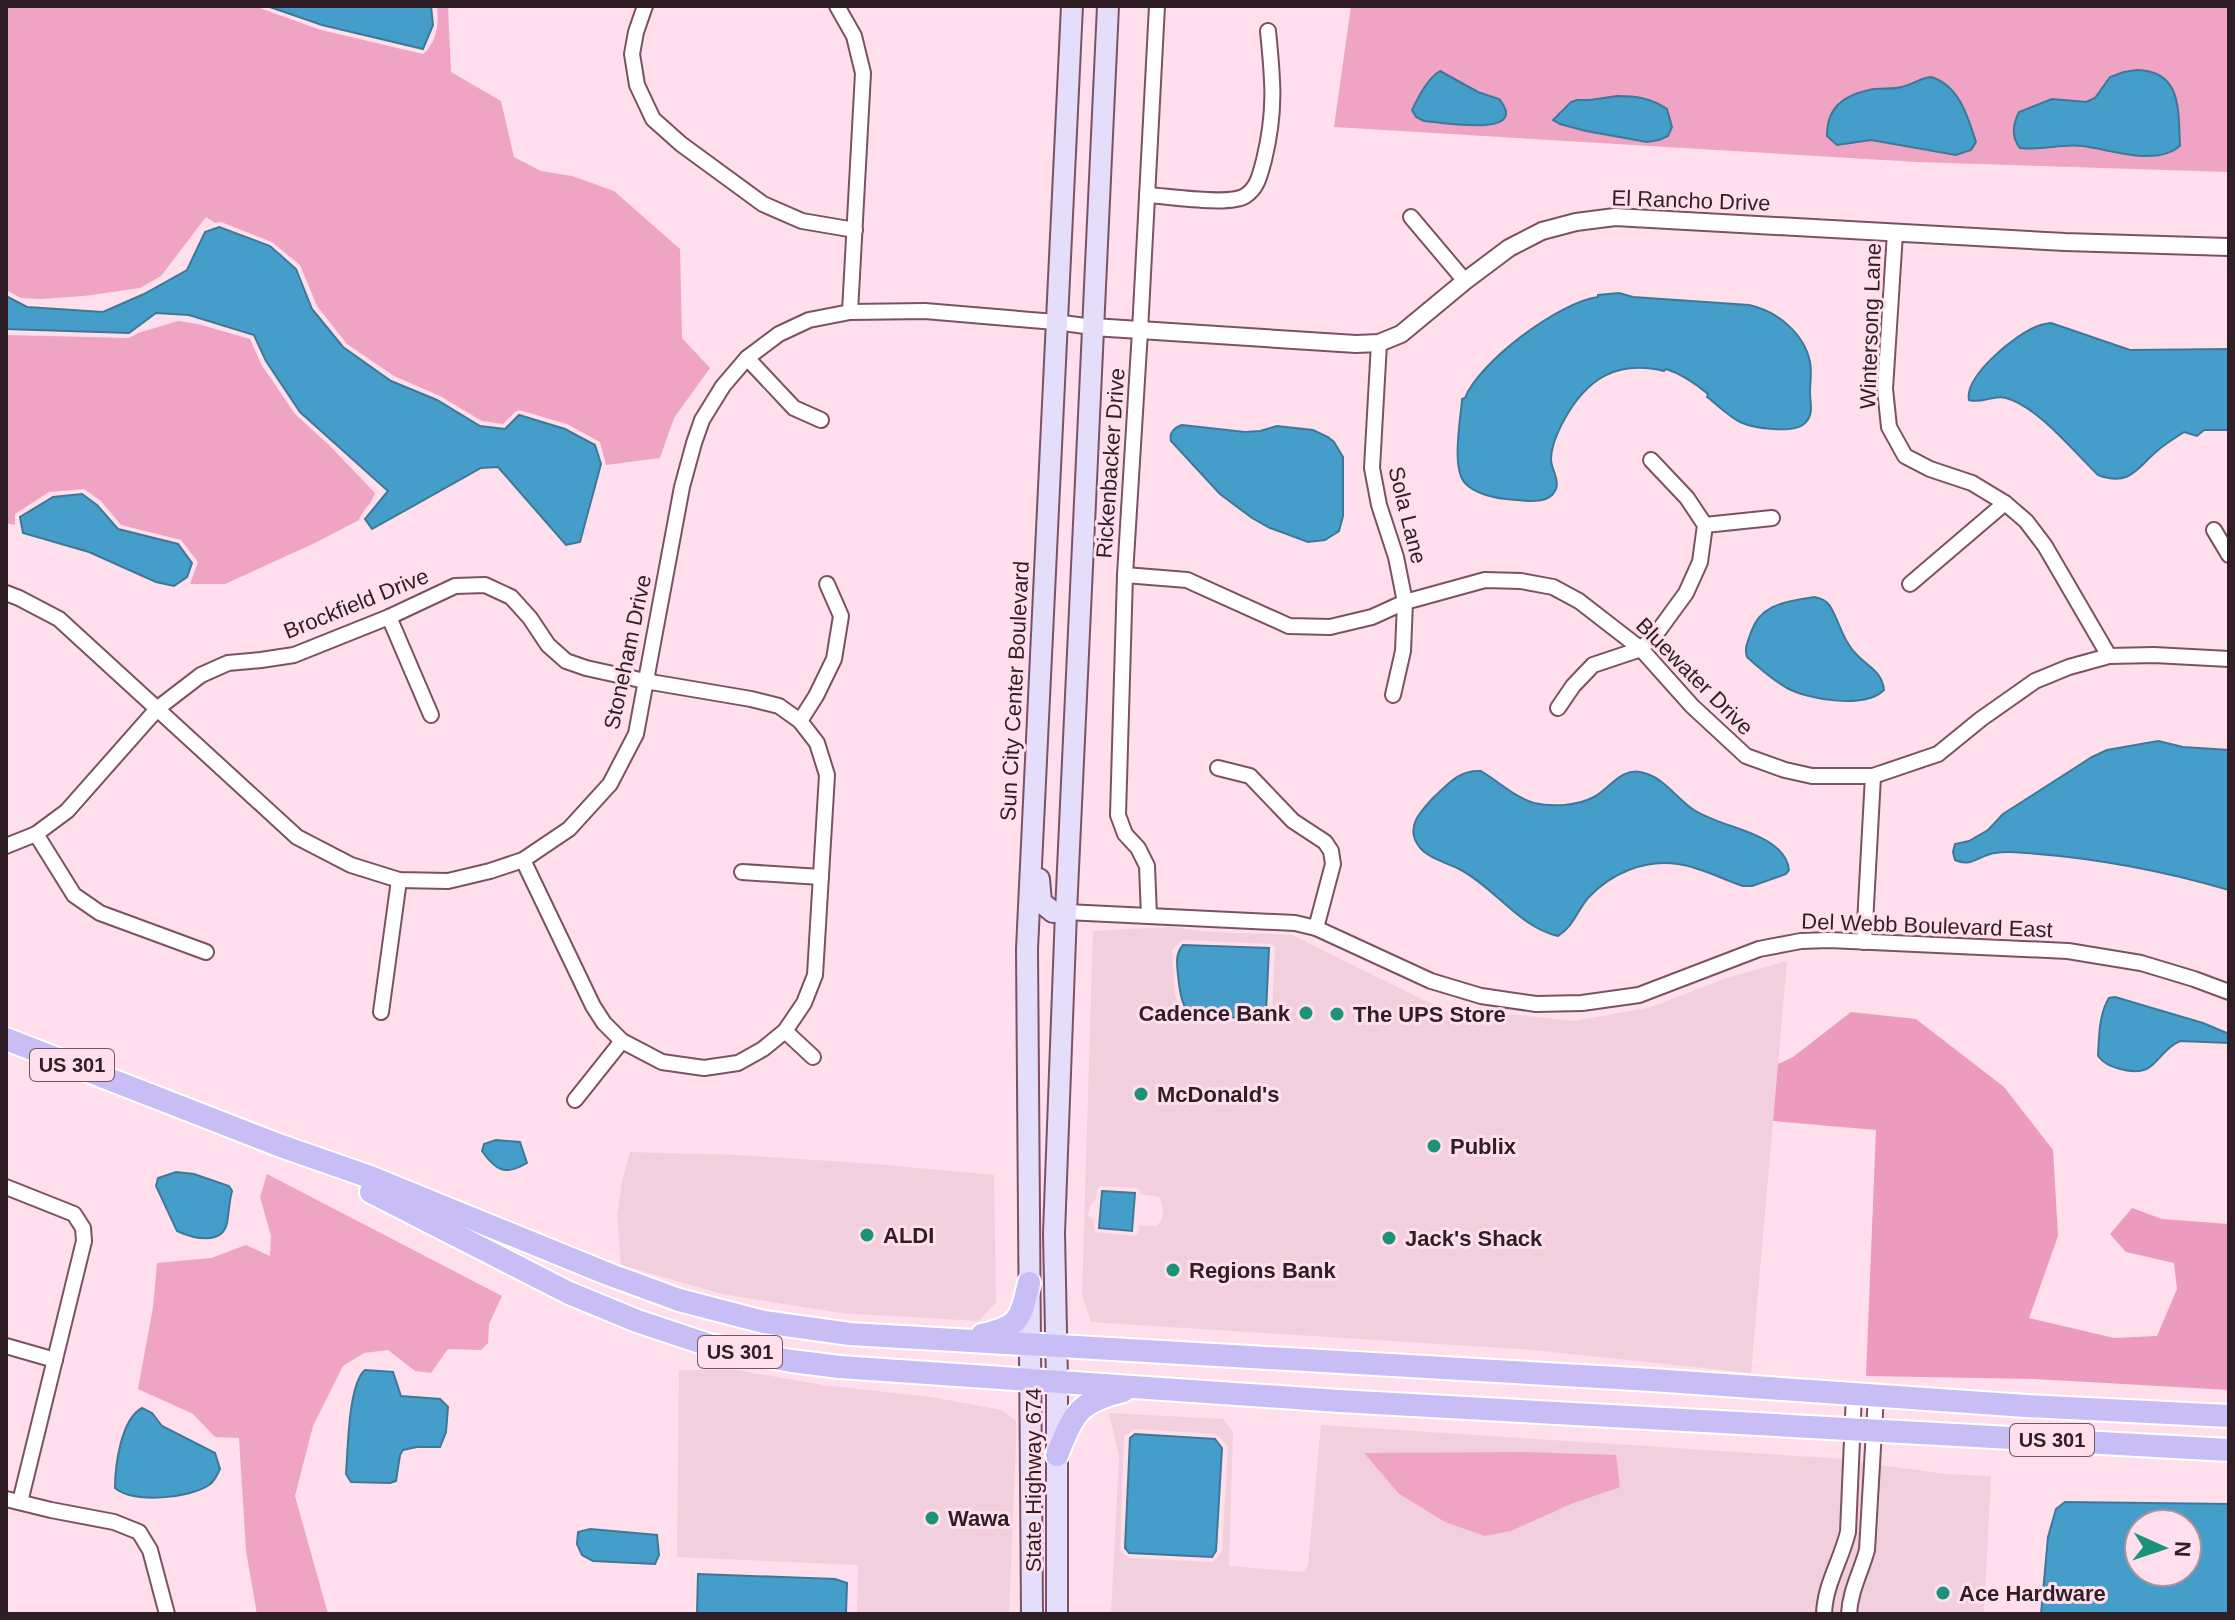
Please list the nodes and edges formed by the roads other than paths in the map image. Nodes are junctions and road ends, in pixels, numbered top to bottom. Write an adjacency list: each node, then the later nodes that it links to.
1 (645, 6): 9 (street)
2 (837, 6): 9 (street)
3 (1072, 6): 14 (main road, Sun City Center Boulevard)
4 (1108, 6): 15 (main road)
5 (1157, 6): 7 (street, Rickenbacker Drive)
6 (1268, 31): 7 (street)
7 (1147, 195): 16 (street, Rickenbacker Drive)
8 (1411, 217): 12 (street)
9 (855, 230): 13 (street)
10 (1895, 233): 11 (street, El Rancho Drive); 12 (street, El Rancho Drive); 21 (street, Wintersong Lane)
11 (2229, 247)
12 (1465, 281): 17 (street, El Rancho Drive)
13 (850, 312): 14 (street, Stoneham Drive); 18 (street, Stoneham Drive)
14 (1055, 322): 15 (street, Stoneham Drive); 37 (main road, Sun City Center Boulevard)
15 (1093, 327): 16 (street, El Rancho Drive); 50 (main road)
16 (1140, 331): 17 (street, El Rancho Drive); 26 (street, Rickenbacker Drive)
17 (1379, 343): 30 (street, Sola Lane)
18 (747, 358): 19 (street); 35 (street, Stoneham Drive)
19 (821, 420)
20 (1651, 460): 23 (street)
21 (2005, 503): 28 (street); 33 (street, Wintersong Lane)
22 (1772, 518): 23 (street)
23 (1705, 525): 32 (street)
24 (2214, 530): 25 (street)
25 (2229, 555)
26 (1125, 575): 30 (street, Bluewater Drive); 51 (street, Rickenbacker Drive)
27 (827, 584): 41 (street)
28 (1910, 584)
29 (6, 593): 38 (street, Stoneham Drive)
30 (1405, 602): 32 (street, Bluewater Drive); 36 (street, Sola Lane)
31 (389, 617): 35 (street, Brockfield Drive); 38 (street, Brockfield Drive); 40 (street)
32 (1641, 649): 39 (street); 43 (street, Bluewater Drive)
33 (2109, 656): 34 (street, Bluewater Drive); 43 (street, Bluewater Drive)
34 (2229, 659)
35 (645, 681): 41 (street, Brockfield Drive); 46 (street, Stoneham Drive)
36 (1393, 695)
37 (1037, 707): 50 (main road); 64 (main road, Sun City Center Boulevard)
38 (158, 708): 44 (street, Brockfield Drive); 49 (street, Stoneham Drive)
39 (1558, 708)
40 (431, 715)
41 (800, 721): 48 (street)
42 (1218, 768): 52 (street)
43 (1873, 776): 53 (street)
44 (36, 834): 45 (street, Brockfield Drive); 54 (street)
45 (6, 846)
46 (523, 860): 49 (street, Stoneham Drive); 59 (street)
47 (742, 872): 48 (street)
48 (821, 877): 57 (street)
49 (399, 880): 56 (street)
50 (1066, 912): 51 (street, Del Webb Boulevard East); 67 (main road)
51 (1149, 916): 52 (street, Del Webb Boulevard East)
52 (1316, 928): 53 (street, Del Webb Boulevard East)
53 (1864, 942): 55 (street, Del Webb Boulevard East)
54 (206, 952)
55 (2229, 992)
56 (381, 1012)
57 (785, 1031): 59 (street); 60 (street)
58 (6, 1039): 62 (main road, US 301)
59 (622, 1041): 61 (street)
60 (813, 1057)
61 (575, 1100)
62 (281, 1146): 65 (main road, US 301); 70 (main road, US 301)
63 (6, 1187): 69 (street)
64 (1029, 1283): 65 (main road); 66 (main road, Sun City Center Boulevard)
65 (963, 1340): 66 (main road, US 301)
66 (1031, 1344): 67 (main road, US 301); 70 (main road, Sun City Center Boulevard)
67 (1056, 1345): 71 (main road, State Highway 674); 73 (main road, US 301)
68 (6, 1346): 69 (street)
69 (55, 1360): 78 (street)
70 (1031, 1379): 71 (main road, US 301); 80 (main road, State Highway 674)
71 (1057, 1381): 72 (main road, US 301); 77 (main road, State Highway 674)
72 (1135, 1388): 75 (main road, US 301); 77 (main road)
73 (1865, 1395): 74 (main road, US 301); 75 (street); 75 (street)
74 (2229, 1416)
75 (1863, 1430): 76 (main road, US 301); 82 (street); 83 (street)
76 (2229, 1450)
77 (1057, 1455): 81 (main road, State Highway 674)
78 (13, 1500): 79 (street)
79 (167, 1614)
80 (1032, 1614)
81 (1057, 1614)
82 (1824, 1614)
83 (1849, 1614)

